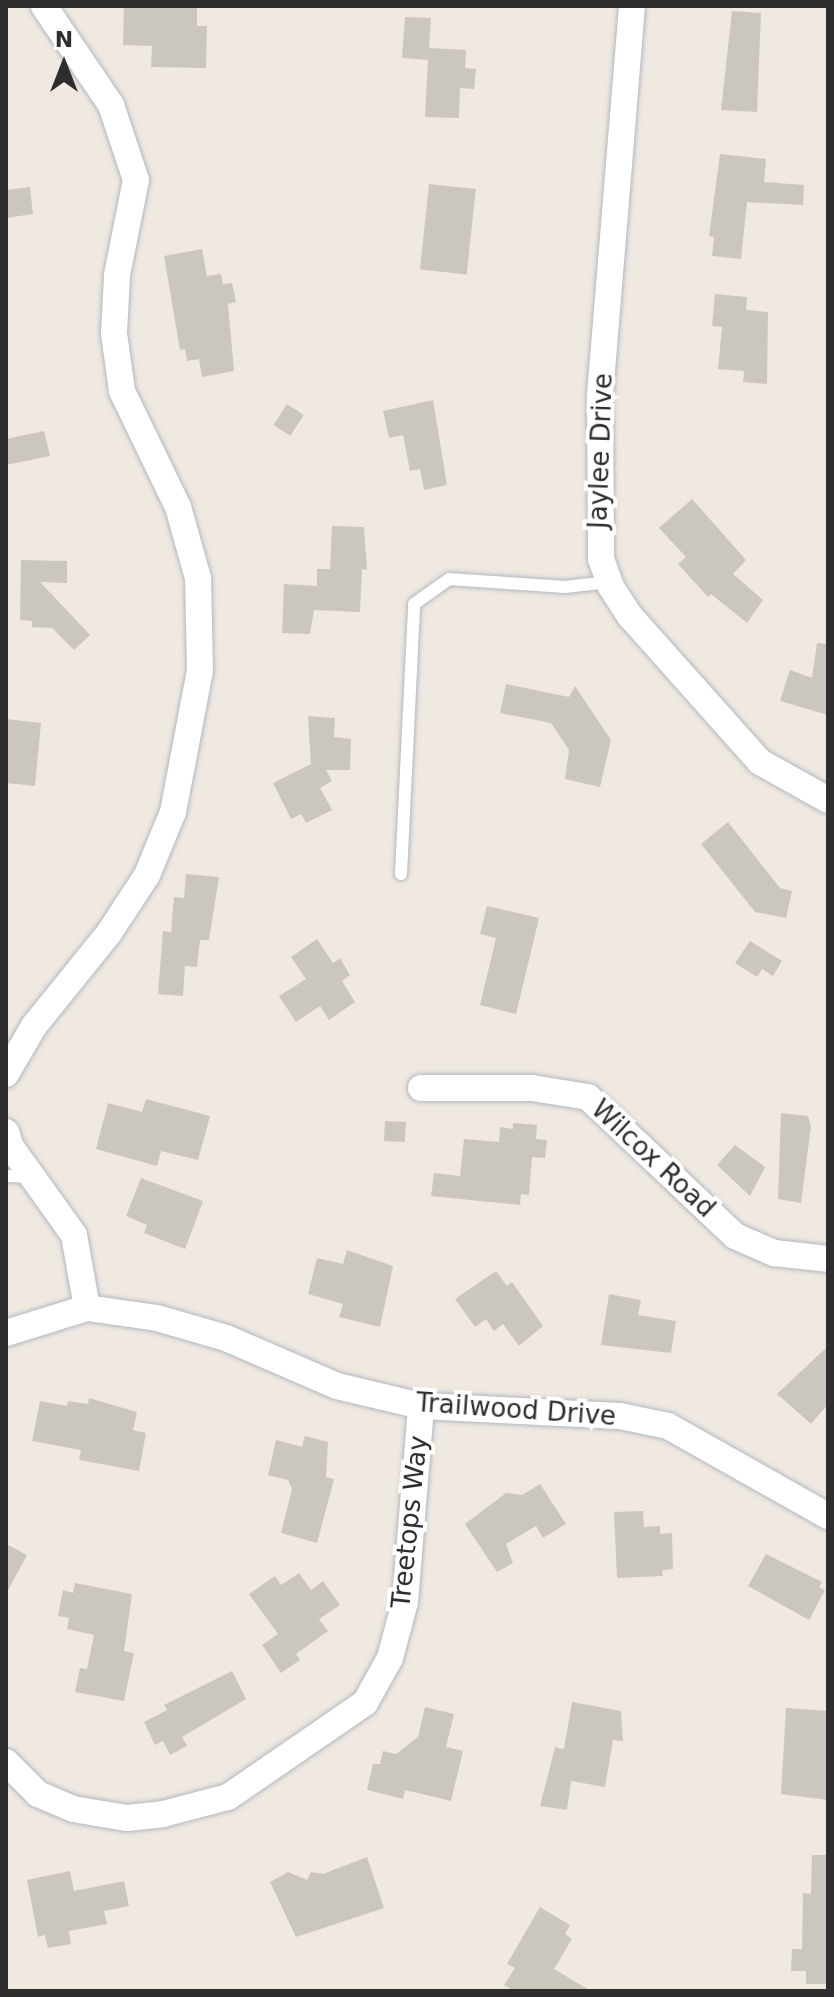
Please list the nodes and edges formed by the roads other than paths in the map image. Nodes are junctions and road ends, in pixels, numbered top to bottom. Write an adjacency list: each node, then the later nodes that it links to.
1 (44, 6): 6 (street)
2 (632, 6): 3 (street, Jaylee Drive)
3 (609, 582): 4 (street, Jaylee Drive); 5 (lane)
4 (828, 800)
5 (401, 874)
6 (6, 1074)
7 (421, 1088): 11 (street, Wilcox Road)
8 (6, 1132): 10 (street)
9 (6, 1176): 10 (lane)
10 (36, 1178): 12 (street)
11 (828, 1259)
12 (87, 1308): 13 (street, Trailwood Drive); 14 (street, Trailwood Drive)
13 (6, 1333)
14 (421, 1406): 15 (street, Trailwood Drive); 16 (street, Treetops Way)
15 (828, 1516)
16 (6, 1762)

